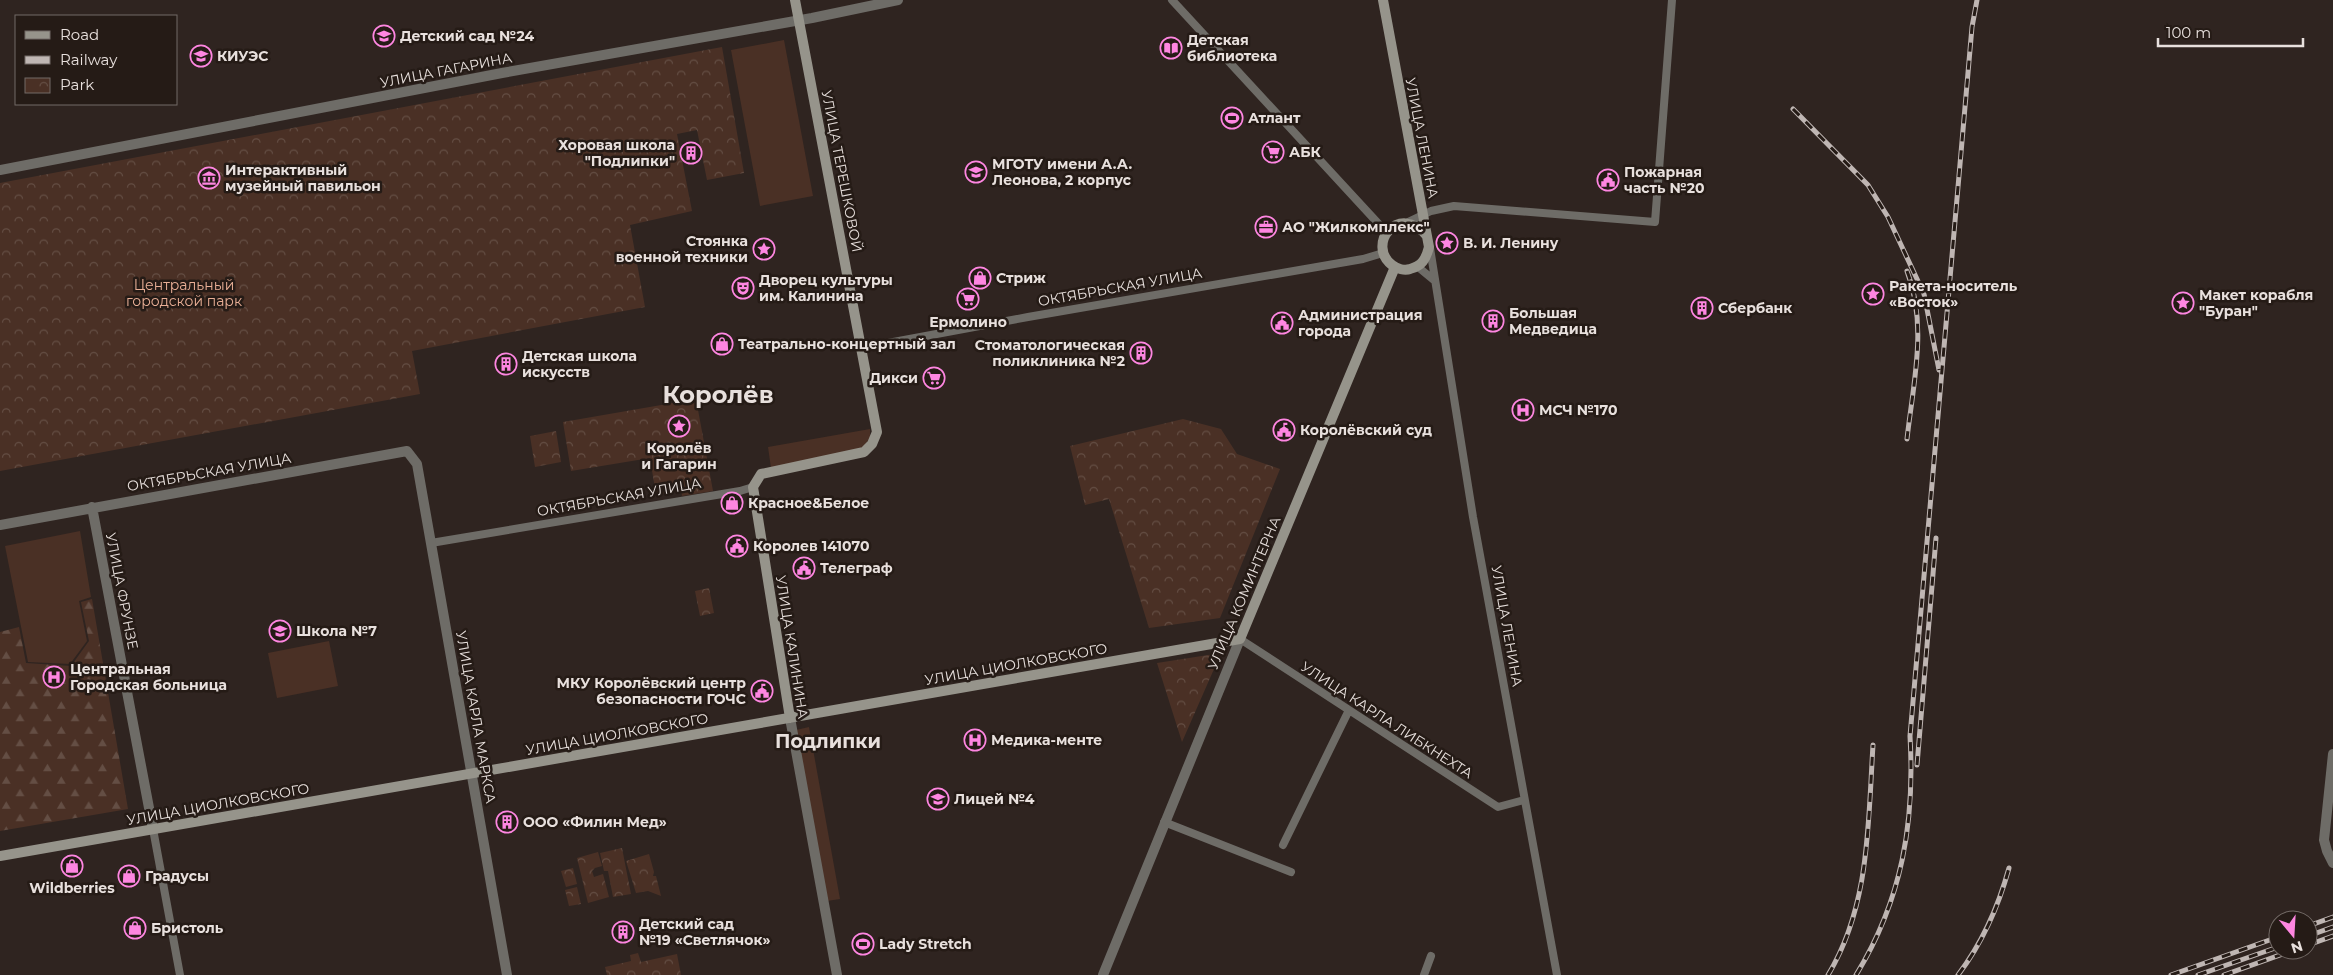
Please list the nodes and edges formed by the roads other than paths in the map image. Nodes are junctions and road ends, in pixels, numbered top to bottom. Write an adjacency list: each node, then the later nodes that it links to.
1 (795, 0): 6 (main road, УЛИЦА ТЕРЕШКОВОЙ)
2 (898, 0): 6 (street, УЛИЦА ГАГАРИНА)
3 (1172, 0): 10 (street)
4 (1383, 0): 8 (main road, УЛИЦА ЛЕНИНА)
5 (1672, 0): 8 (street)
6 (799, 20): 7 (street, УЛИЦА ГАГАРИНА); 17 (main road, УЛИЦА ТЕРЕШКОВОЙ)
7 (0, 170)
8 (1422, 214): 9 (street); 11 (main road, УЛИЦА ЛЕНИНА)
9 (1408, 222): 10 (main road); 11 (main road)
10 (1387, 233): 13 (main road)
11 (1427, 236): 12 (main road, УЛИЦА ЛЕНИНА)
12 (1429, 247): 14 (main road); 16 (street, УЛИЦА ЛЕНИНА)
13 (1383, 253): 15 (main road); 17 (street, ОКТЯБРЬСКАЯ УЛИЦА)
14 (1418, 267): 15 (main road); 16 (street)
15 (1395, 268): 23 (main road, УЛИЦА КОМИНТЕРНА)
16 (1435, 281): 28 (street, УЛИЦА ЛЕНИНА)
17 (861, 348): 19 (main road, УЛИЦА ТЕРЕШКОВОЙ)
18 (417, 464): 20 (street, ОКТЯБРЬСКАЯ УЛИЦА); 22 (street, УЛИЦА КАРЛА МАРКСА)
19 (753, 486): 22 (street, ОКТЯБРЬСКАЯ УЛИЦА); 25 (main road, УЛИЦА КАЛИНИНА)
20 (92, 507): 21 (street, ОКТЯБРЬСКАЯ УЛИЦА); 30 (street, УЛИЦА ФРУНЗЕ)
21 (0, 525)
22 (431, 543): 27 (street, УЛИЦА КАРЛА МАРКСА)
23 (1240, 639): 24 (street, УЛИЦА КАРЛА ЛИБКНЕХТА); 25 (main road, УЛИЦА ЦИОЛКОВСКОГО); 29 (street, УЛИЦА КОМИНТЕРНА)
24 (1349, 710): 28 (street, УЛИЦА КАРЛА ЛИБКНЕХТА); 31 (street)
25 (790, 718): 27 (main road, УЛИЦА ЦИОЛКОВСКОГО); 38 (street, УЛИЦА КАЛИНИНА)
26 (2333, 754): 33 (street)
27 (472, 774): 30 (main road, УЛИЦА ЦИОЛКОВСКОГО); 37 (street, УЛИЦА КАРЛА МАРКСА)
28 (1524, 800): 41 (street, УЛИЦА ЛЕНИНА)
29 (1164, 822): 34 (street); 39 (street, УЛИЦА КОМИНТЕРНА)
30 (153, 829): 32 (main road, УЛИЦА ЦИОЛКОВСКОГО); 36 (street, УЛИЦА ФРУНЗЕ)
31 (1283, 845)
32 (0, 856)
33 (2333, 863)
34 (1291, 872)
35 (1431, 956): 40 (street)
36 (180, 975)
37 (507, 975)
38 (837, 975)
39 (1103, 975)
40 (1424, 975)
41 (1557, 975)

